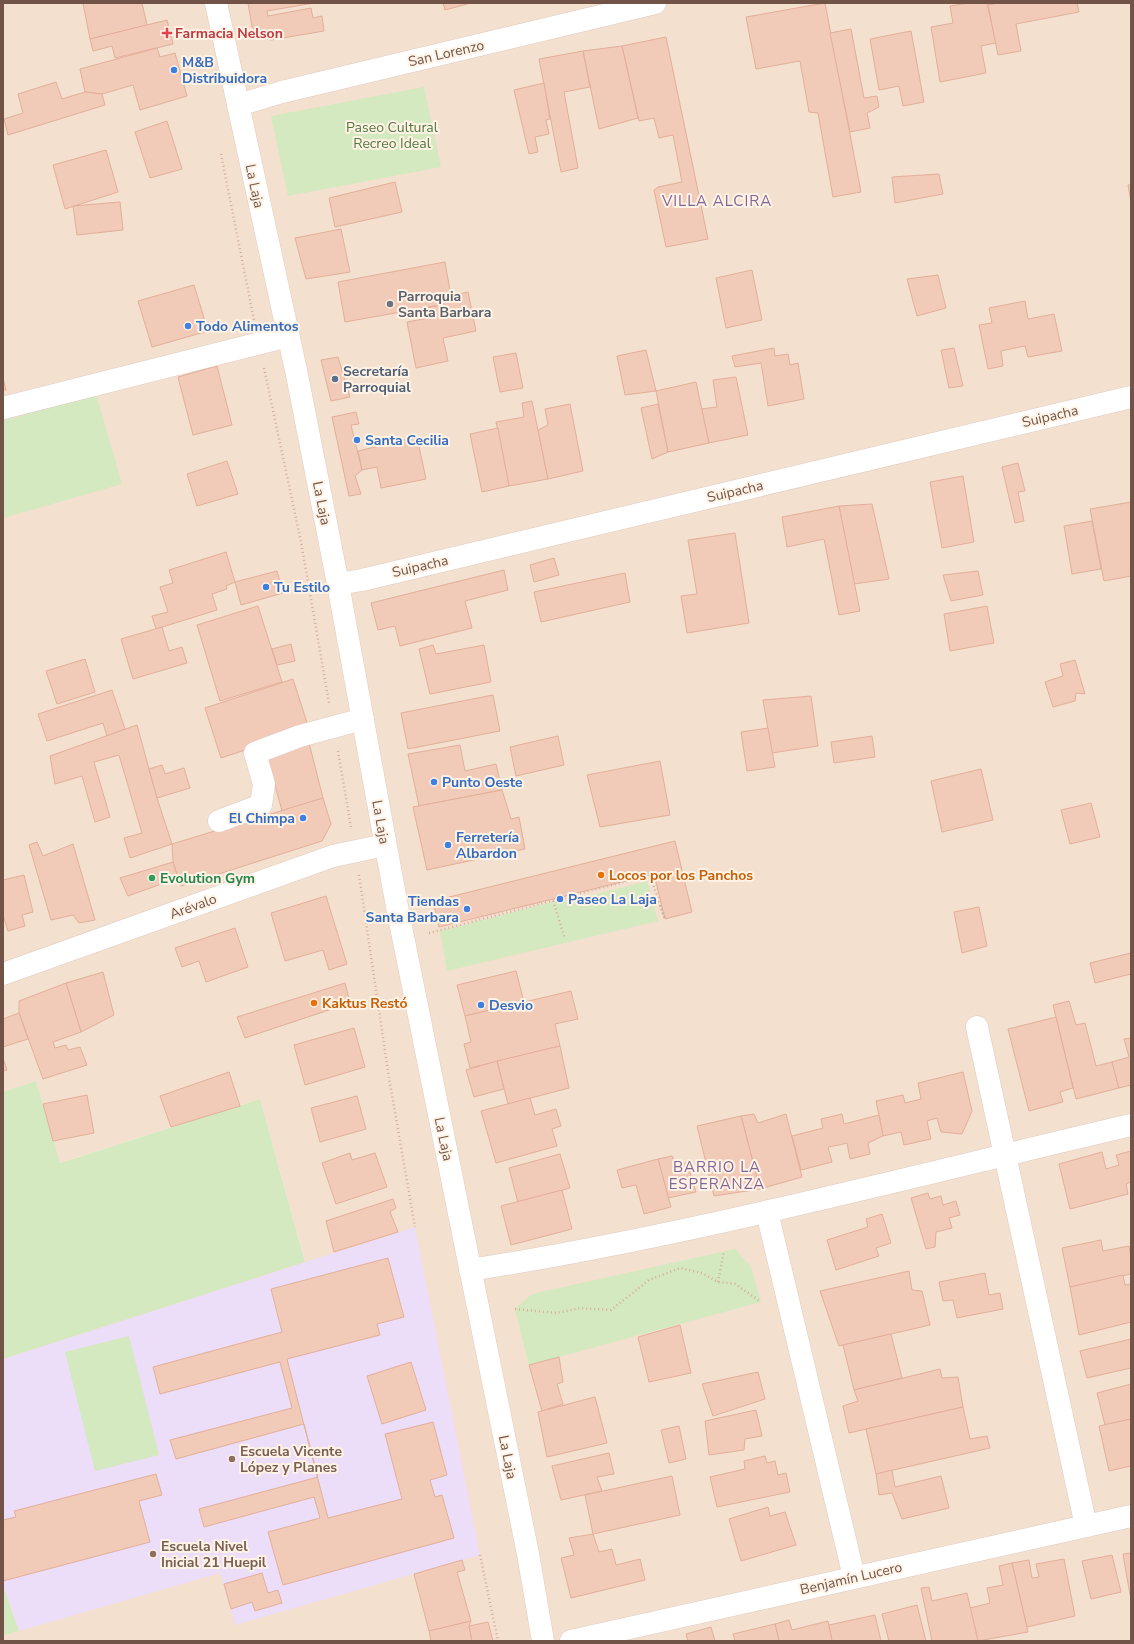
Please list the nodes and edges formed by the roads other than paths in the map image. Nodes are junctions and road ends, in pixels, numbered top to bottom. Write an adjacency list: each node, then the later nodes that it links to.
1 (216, 3): 3 (street, La Laja)
2 (655, 3): 3 (street, San Lorenzo)
3 (238, 105): 4 (street, La Laja)
4 (288, 336): 6 (street); 7 (street, La Laja)
5 (1131, 397): 7 (street, Suipacha)
6 (3, 408)
7 (338, 584): 8 (street, La Laja)
8 (363, 719): 9 (street); 10 (street, La Laja)
9 (219, 821)
10 (385, 845): 11 (street, Arévalo); 16 (street, La Laja)
11 (3, 974)
12 (977, 1027): 14 (street)
13 (1131, 1125): 14 (street)
14 (1005, 1155): 15 (street); 18 (street)
15 (767, 1212): 16 (street); 19 (street)
16 (470, 1270): 20 (street, La Laja)
17 (1131, 1516): 18 (street, Benjamín Lucero)
18 (1086, 1526): 19 (street, Benjamín Lucero)
19 (854, 1577): 21 (street, Benjamín Lucero)
20 (543, 1641)
21 (571, 1641)

